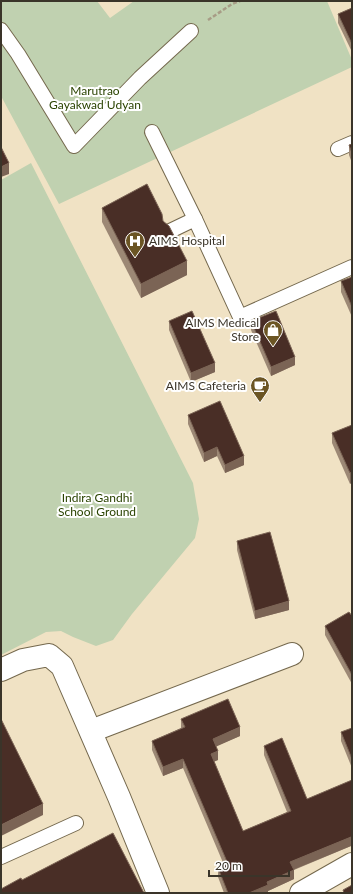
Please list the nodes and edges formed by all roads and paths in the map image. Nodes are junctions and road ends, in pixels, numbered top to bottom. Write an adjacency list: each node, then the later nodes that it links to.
1 (240, 1): 3 (path)
2 (1, 30): 3 (lane)
3 (191, 31)
4 (152, 132): 7 (lane)
5 (352, 143): 6 (lane)
6 (338, 149)
7 (195, 219): 8 (lane); 9 (lane)
8 (170, 231)
9 (352, 267)
10 (292, 654): 12 (street)
11 (1, 670): 12 (street)
12 (91, 731): 16 (street)
13 (76, 823): 14 (lane)
14 (1, 857)
15 (352, 864): 17 (street)
16 (158, 893)
17 (301, 893)

